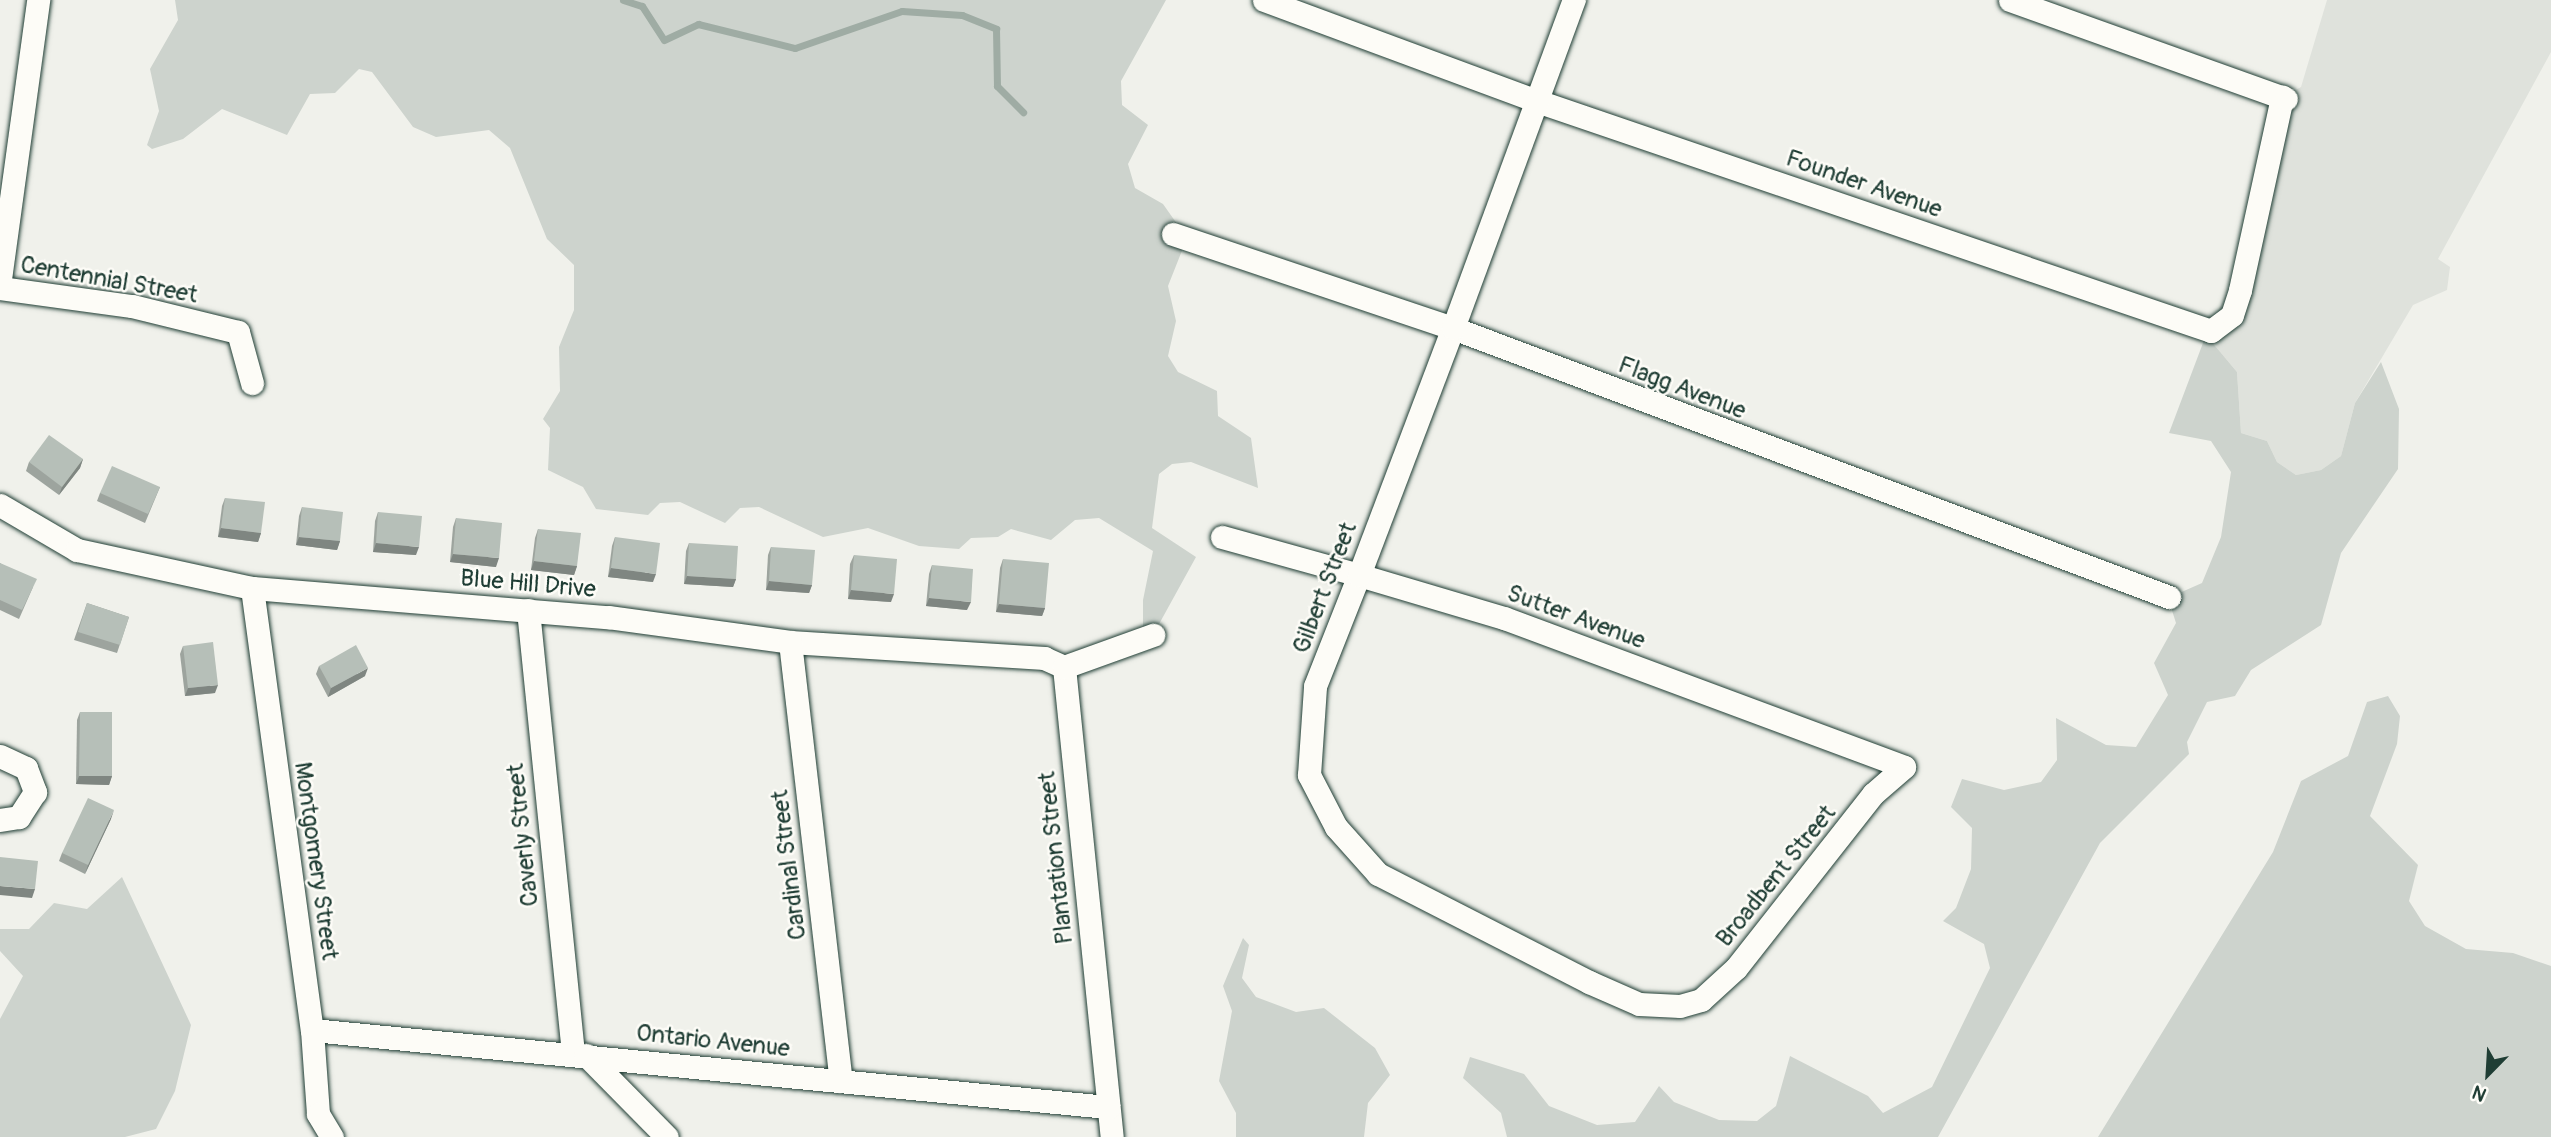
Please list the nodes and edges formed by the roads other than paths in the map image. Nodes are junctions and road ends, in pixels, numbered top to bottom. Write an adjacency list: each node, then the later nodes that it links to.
1 (38, 0): 7 (street)
2 (1264, 0): 5 (street, Founder Avenue)
3 (1574, 0): 5 (street, Gilbert Street)
4 (2010, 0): 5 (street, Founder Avenue)
5 (1537, 101): 9 (street, Gilbert Street)
6 (1173, 234): 9 (street, Flagg Avenue)
7 (0, 279)
8 (0, 288): 10 (street, Centennial Street)
9 (1453, 328): 13 (street, Gilbert Street); 15 (street, Flagg Avenue)
10 (252, 383)
11 (0, 505): 14 (street, Blue Hill Drive)
12 (1222, 537): 13 (street, Sutter Avenue)
13 (1359, 575): 21 (street, Sutter Avenue); 23 (street, Gilbert Street)
14 (251, 588): 16 (street, Blue Hill Drive); 24 (street, Montgomery Street)
15 (2169, 597)
16 (527, 610): 18 (street, Blue Hill Drive); 25 (street, Caverly Street)
17 (1153, 635): 19 (street)
18 (790, 642): 19 (street, Blue Hill Drive); 26 (street, Cardinal Street)
19 (1064, 667): 27 (street, Plantation Street)
20 (0, 756): 22 (street)
21 (1904, 767): 23 (street, Broadbent Street)
22 (0, 820)
23 (1680, 1006)
24 (312, 1030): 25 (street, Ontario Avenue); 28 (street, Montgomery Street)
25 (580, 1054): 26 (street, Ontario Avenue); 29 (street)
26 (841, 1081): 27 (street, Ontario Avenue)
27 (1108, 1107): 30 (street, Plantation Street)
28 (332, 1137)
29 (667, 1137)
30 (1112, 1137)

